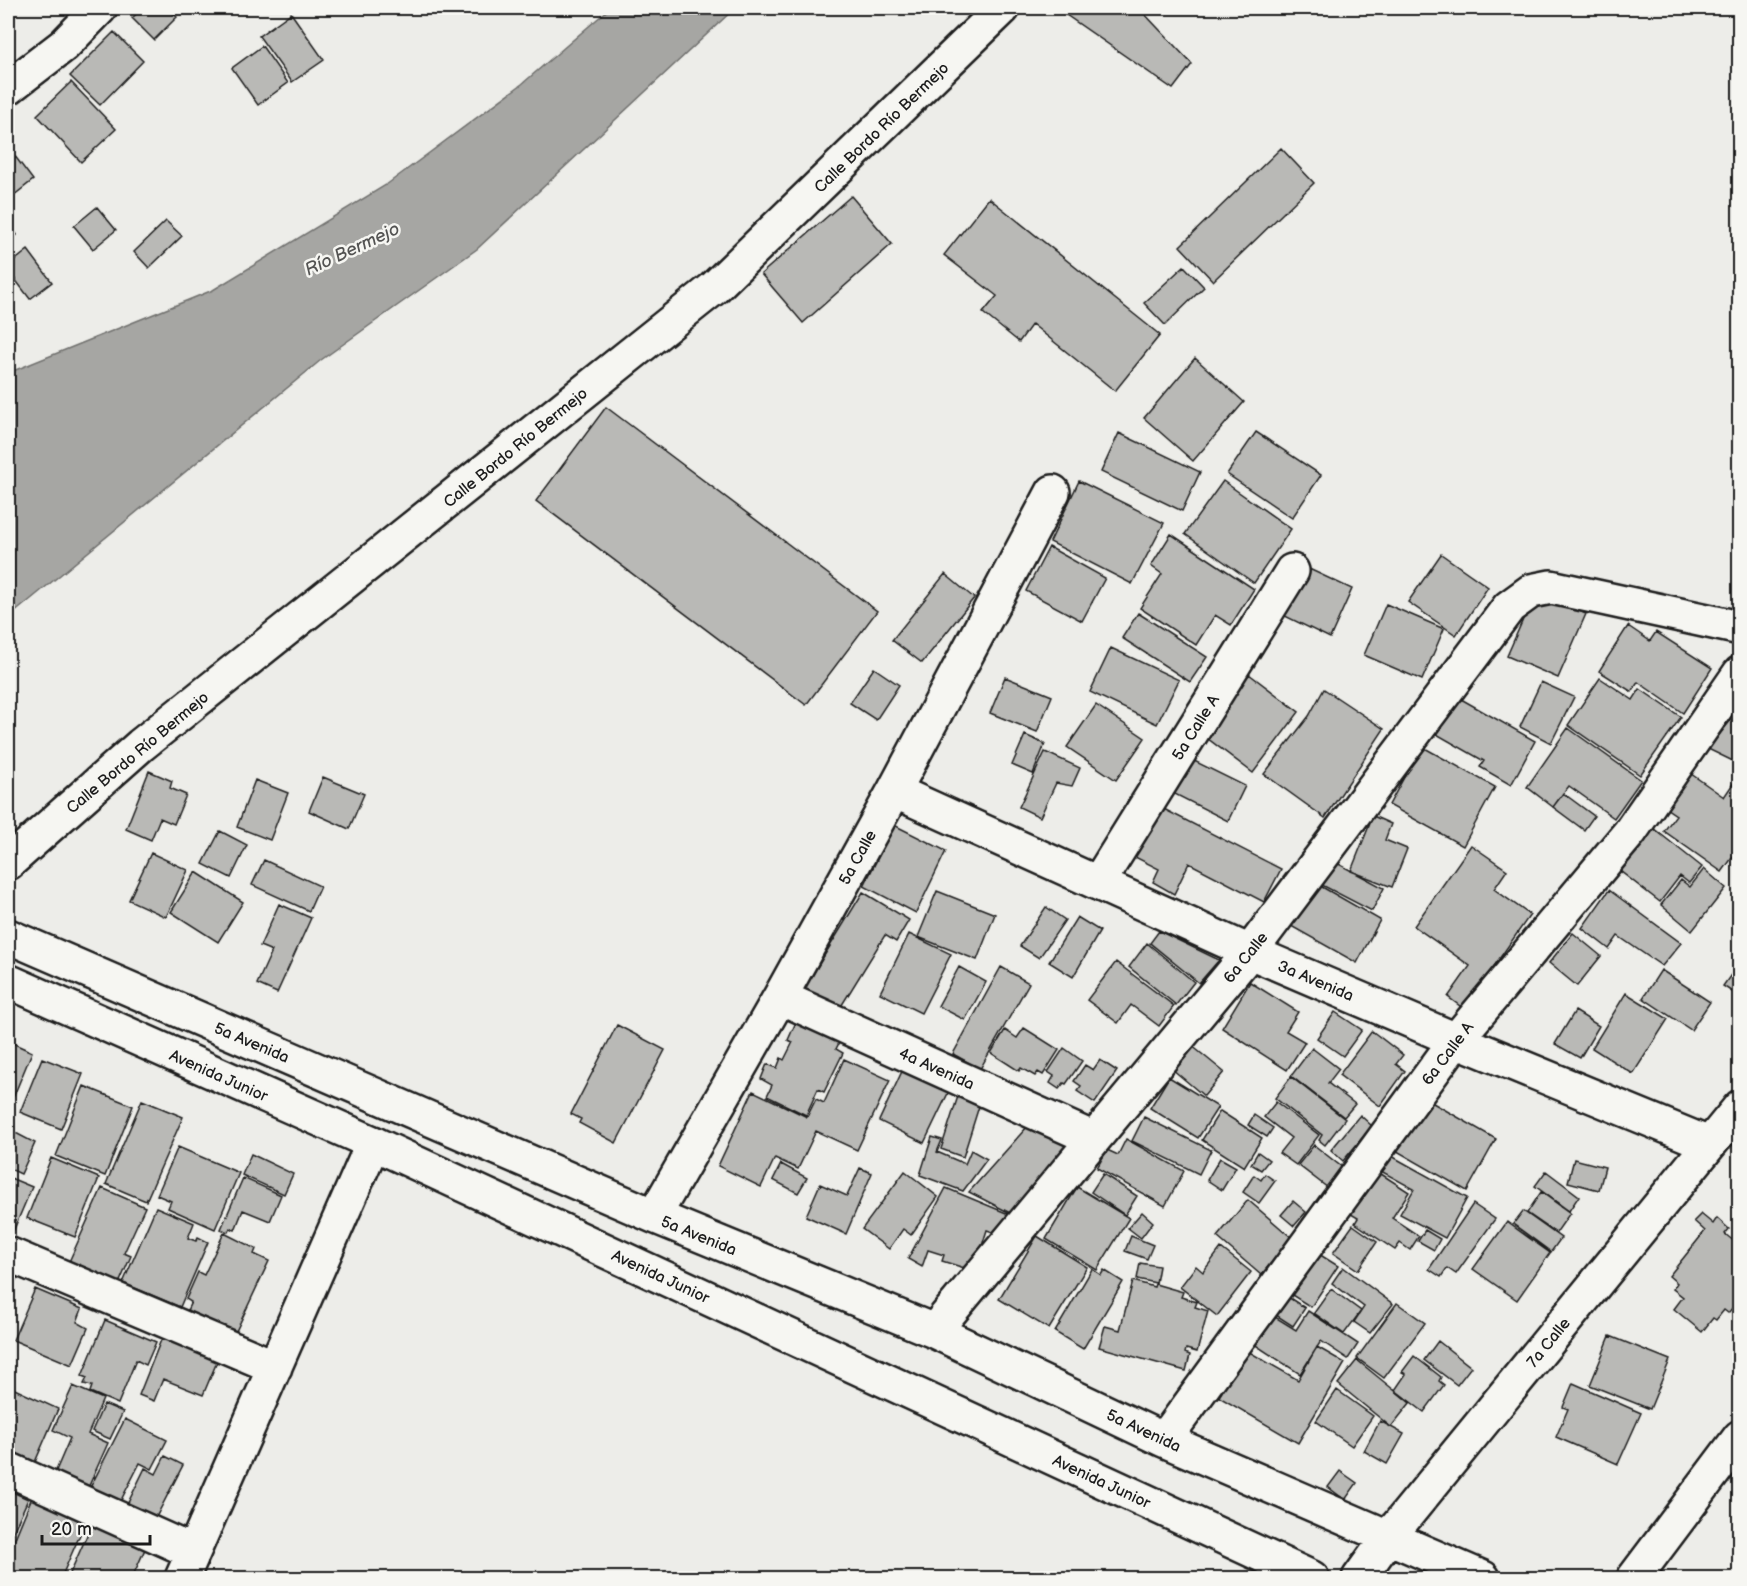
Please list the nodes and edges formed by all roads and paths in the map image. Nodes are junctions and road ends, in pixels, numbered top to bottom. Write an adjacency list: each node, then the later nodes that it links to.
1 (100, 8): 3 (street)
2 (1003, 8): 9 (street, Calle Bordo Río Bermejo)
3 (8, 88)
4 (1053, 492): 8 (street, 5a Calle)
5 (1292, 571): 10 (street, 5a Calle A)
6 (1740, 628): 12 (street, 6a Calle)
7 (1740, 673): 15 (street, 6a Calle A)
8 (894, 791): 10 (street, 3a Avenida); 14 (street, 5a Calle)
9 (8, 863)
10 (1098, 883): 12 (street, 3a Avenida)
11 (8, 936): 20 (street, 5a Avenida)
12 (1250, 952): 15 (street, 3a Avenida); 17 (street, 6a Calle)
13 (8, 981): 18 (street, Avenida Junior)
14 (780, 997): 17 (street, 4a Avenida); 20 (street, 5a Calle)
15 (1456, 1040): 19 (street, 3a Avenida); 25 (street, 6a Calle A)
16 (1740, 1107): 19 (street, 7a Calle)
17 (1094, 1138): 22 (street, 6a Calle)
18 (373, 1143): 23 (street); 29 (street, Avenida Junior)
19 (1709, 1144): 27 (street, 7a Calle)
20 (654, 1216): 22 (street, 5a Avenida)
21 (8, 1254): 23 (street)
22 (934, 1331): 25 (street, 5a Avenida)
23 (274, 1367): 28 (street)
24 (1740, 1437): 32 (street)
25 (1164, 1440): 27 (street, 5a Avenida)
26 (8, 1469): 28 (street)
27 (1388, 1539): 30 (street, 7a Calle); 31 (street, 5a Avenida)
28 (187, 1565)
29 (1312, 1578)
30 (1359, 1578)
31 (1483, 1578)
32 (1634, 1578)

